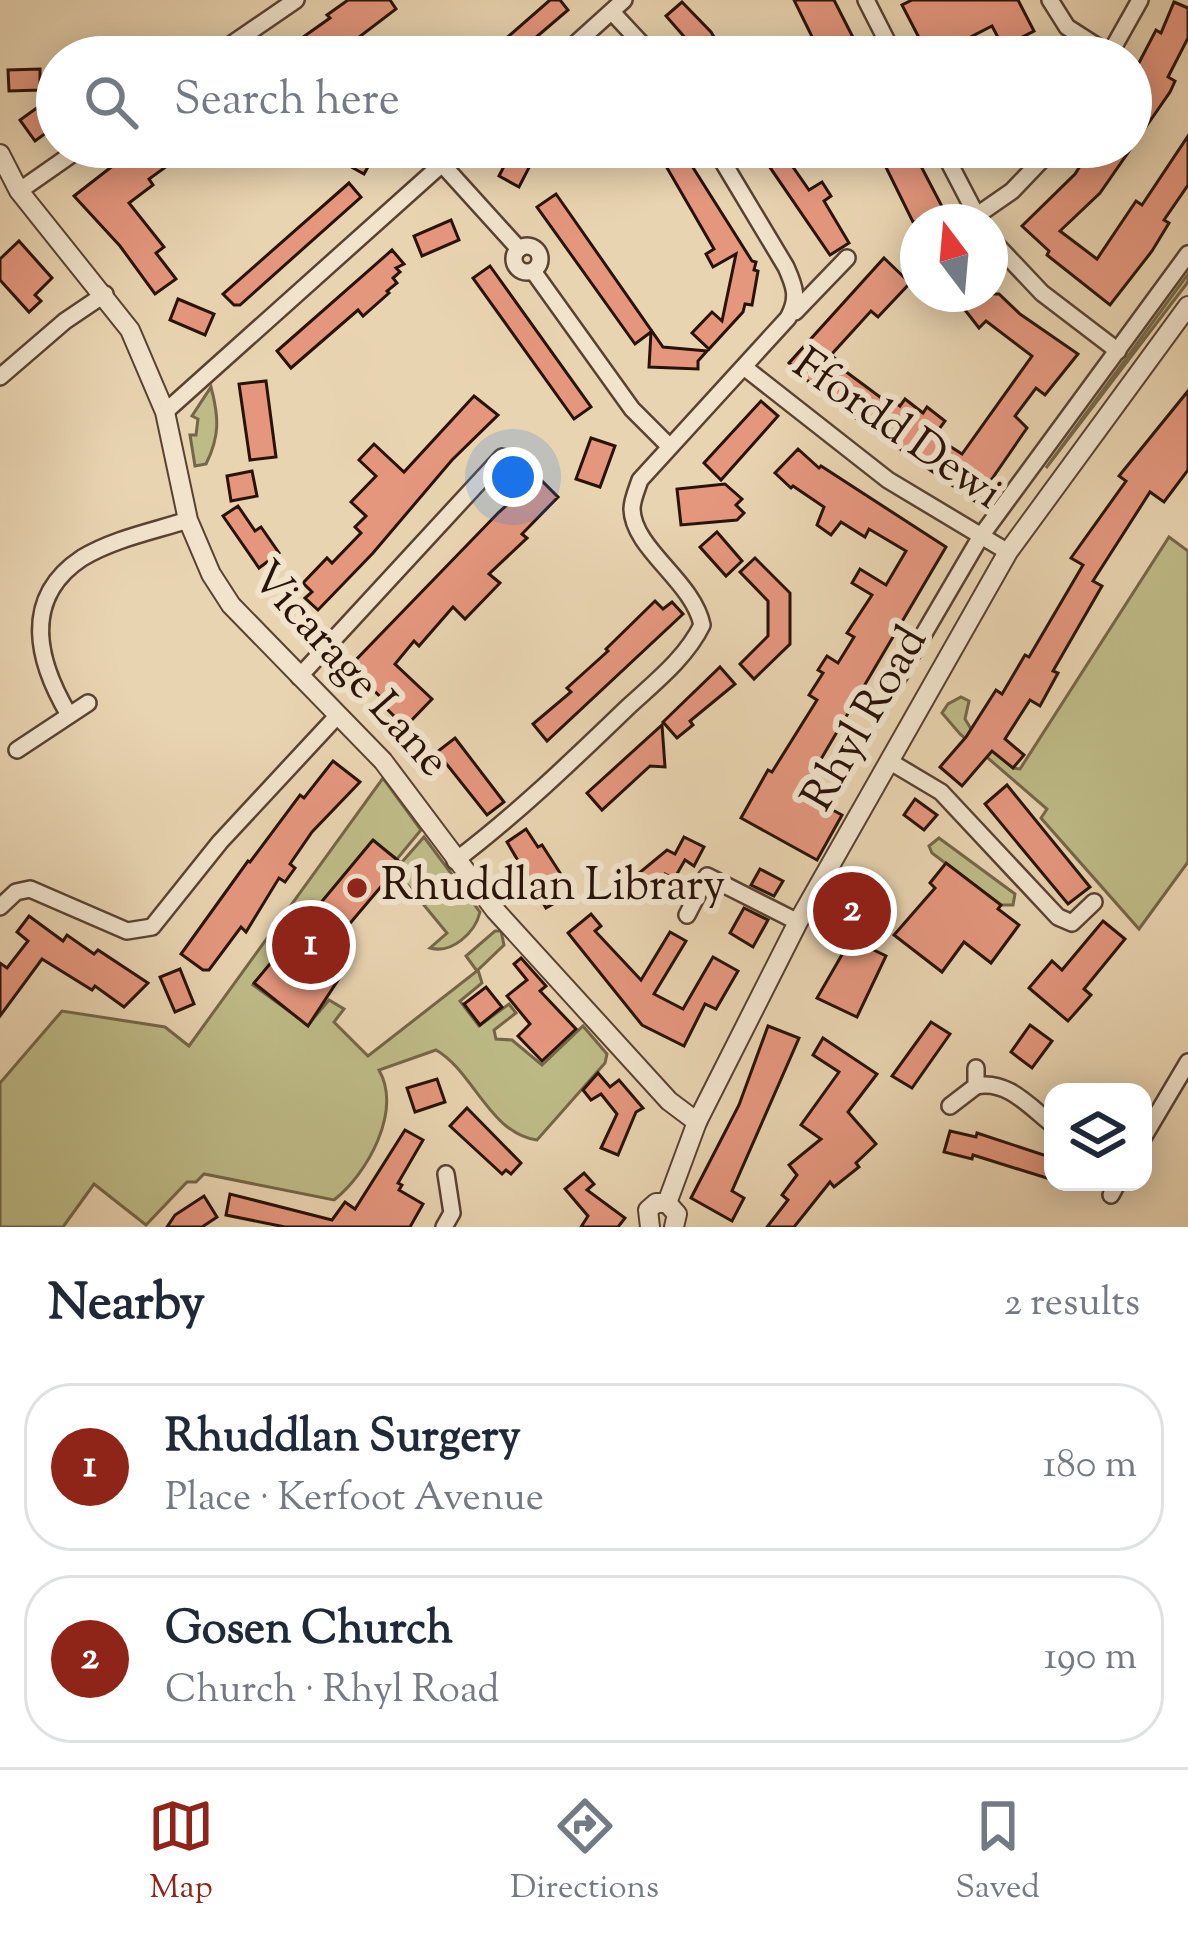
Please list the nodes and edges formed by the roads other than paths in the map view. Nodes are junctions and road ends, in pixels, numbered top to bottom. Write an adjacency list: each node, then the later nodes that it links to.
1 (296, 0): 6 (street)
2 (866, 0): 9 (street)
3 (1051, 0): 10 (street)
4 (1140, 0): 11 (street)
5 (618, 6): 7 (street); 8 (street)
6 (244, 36)
7 (584, 36)
8 (640, 36)
9 (885, 36)
10 (1080, 36)
11 (1120, 36)
12 (0, 154): 19 (street, Vicarage Lane)
13 (52, 168): 19 (street)
14 (438, 168): 31 (street)
15 (446, 168): 32 (street)
16 (726, 168): 27 (street)
17 (952, 168): 20 (street)
18 (1034, 168): 21 (street)
19 (19, 191): 25 (street, Vicarage Lane)
20 (970, 204)
21 (996, 204)
22 (1188, 254): 28 (street)
23 (1008, 257): 28 (street)
24 (847, 258): 27 (street)
25 (105, 295): 30 (street); 31 (street, Vicarage Lane)
26 (1188, 306): 36 (street, Rhyl Road)
27 (788, 318): 29 (street)
28 (1118, 351): 35 (street)
29 (744, 367): 32 (street); 35 (street, Ffordd Dewi)
30 (0, 377)
31 (165, 412): 34 (street, Vicarage Lane)
32 (669, 446): 44 (street)
33 (502, 457): 37 (street)
34 (188, 520): 37 (street, Vicarage Lane); 41 (street)
35 (981, 536): 36 (street, Ffordd Dewi); 38 (street)
36 (1008, 552): 43 (street, Rhyl Road)
37 (299, 677): 40 (street, Vicarage Lane)
38 (895, 683)
39 (88, 703): 41 (street)
40 (338, 715): 44 (street, Vicarage Lane); 46 (street)
41 (69, 716): 42 (street)
42 (16, 750)
43 (889, 761): 45 (street); 48 (street, Rhyl Road)
44 (455, 861): 55 (street, Vicarage Lane)
45 (1094, 902)
46 (0, 907)
47 (687, 915): 48 (street)
48 (797, 922): 55 (street, Rhyl Road)
49 (1188, 1063): 52 (street)
50 (976, 1068): 51 (street)
51 (976, 1086): 53 (street); 54 (street)
52 (1181, 1091): 56 (street)
53 (950, 1106)
54 (1044, 1118)
55 (697, 1122): 58 (street, Rhyl Road)
56 (1152, 1127)
57 (446, 1174): 60 (street)
58 (667, 1203): 59 (street); 61 (street, Rhyl Road)
59 (677, 1226)
60 (444, 1227)
61 (650, 1227)

